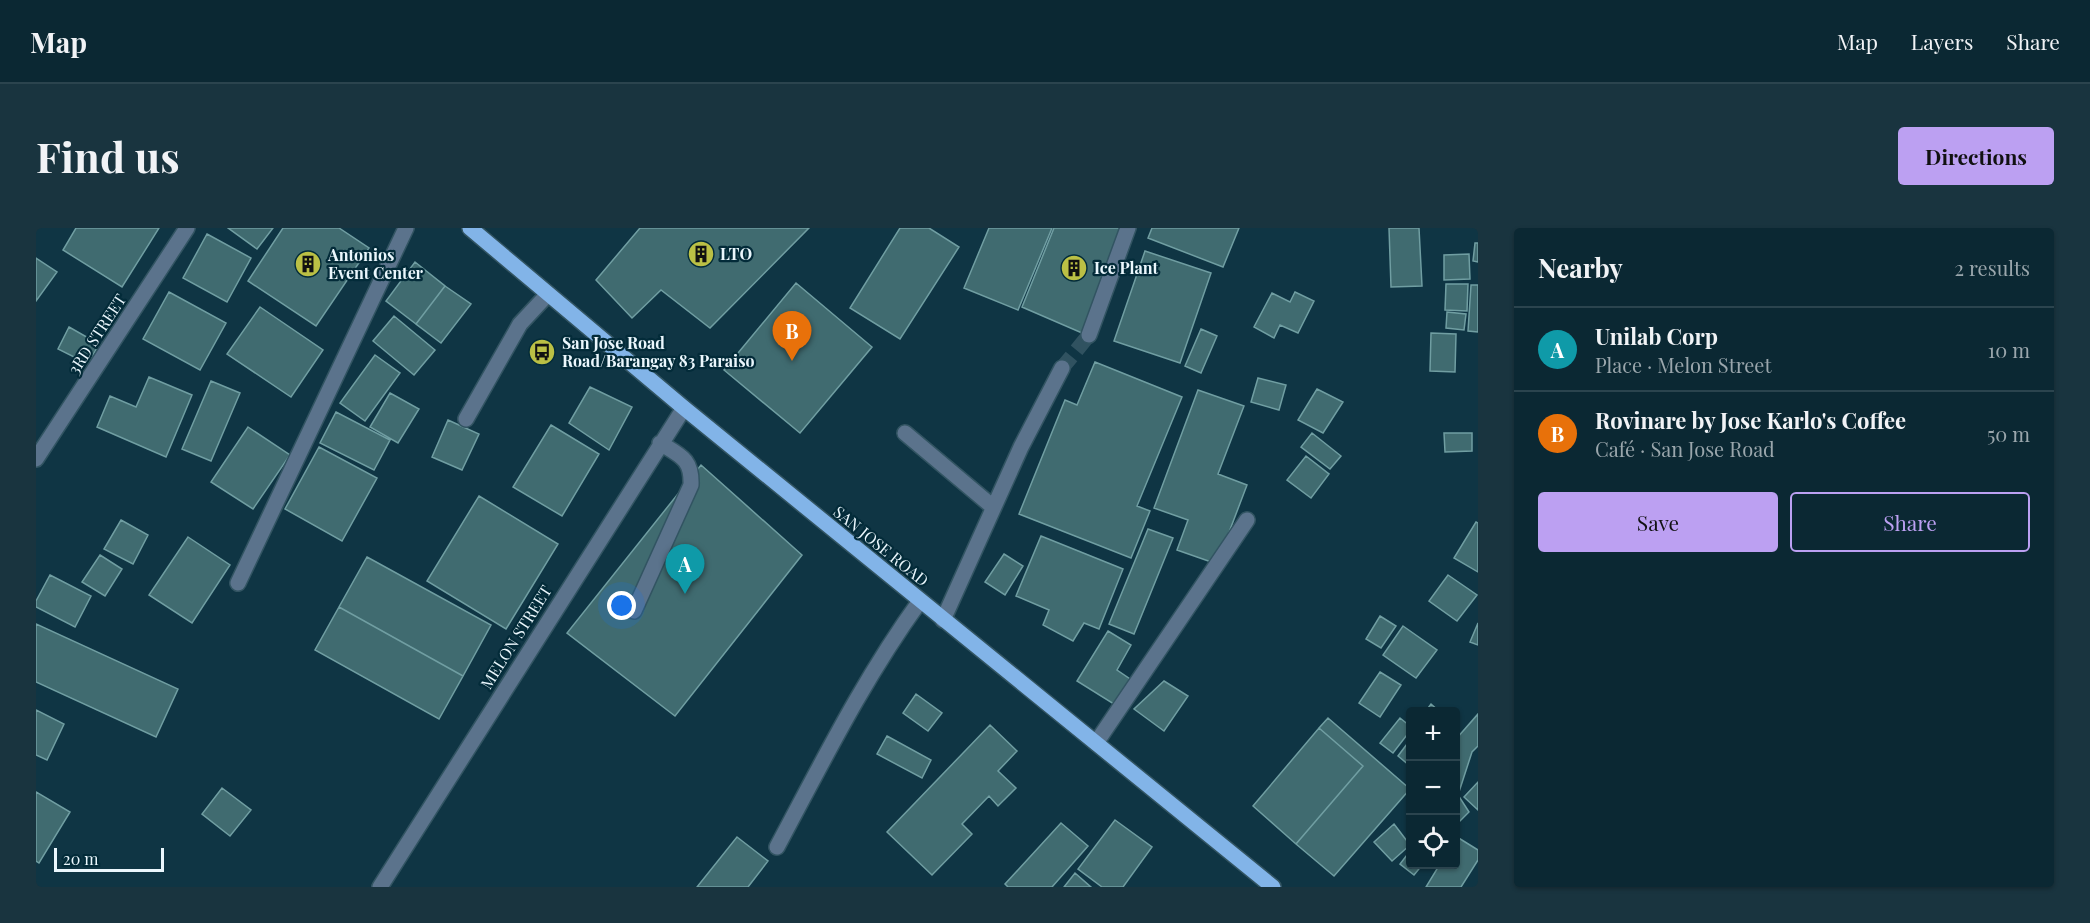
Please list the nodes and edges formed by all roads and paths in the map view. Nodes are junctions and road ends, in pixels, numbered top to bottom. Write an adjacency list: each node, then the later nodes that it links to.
1 (188, 228): 12 (street, 3RD STREET)
2 (406, 228): 15 (street)
3 (470, 228): 5 (main road, SAN JOSE ROAD)
4 (1128, 228): 6 (street)
5 (548, 294): 8 (main road, SAN JOSE ROAD); 9 (street)
6 (1089, 335)
7 (1062, 369): 13 (street)
8 (684, 408): 11 (street, MELON STREET); 16 (main road, SAN JOSE ROAD)
9 (466, 419)
10 (905, 433): 13 (street)
11 (660, 443): 17 (street); 21 (street, MELON STREET)
12 (36, 459)
13 (993, 507): 18 (street)
14 (1247, 520): 19 (street)
15 (238, 583)
16 (920, 601): 18 (main road, SAN JOSE ROAD); 20 (street)
17 (634, 611)
18 (943, 620): 19 (main road, SAN JOSE ROAD)
19 (1096, 743): 22 (main road, SAN JOSE ROAD)
20 (777, 847)
21 (380, 887)
22 (1273, 887)

